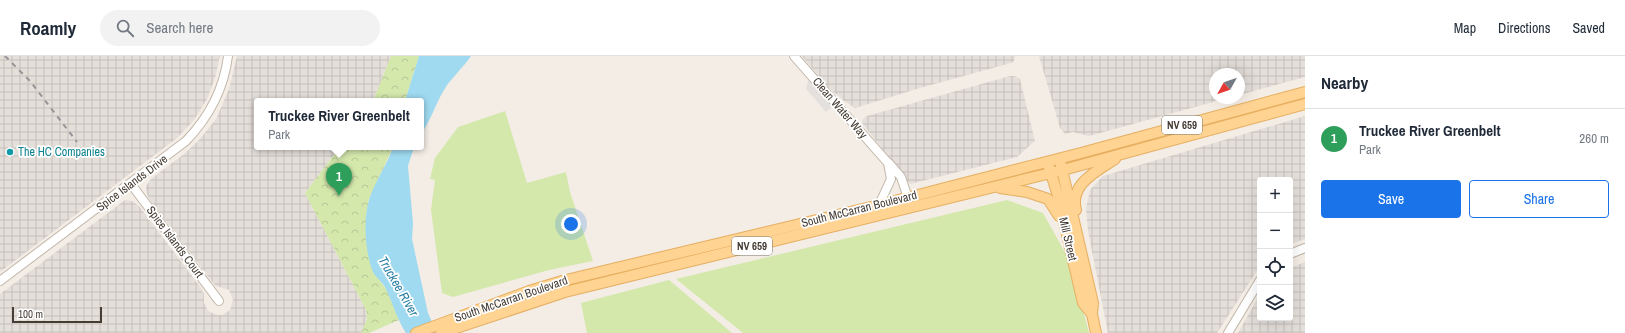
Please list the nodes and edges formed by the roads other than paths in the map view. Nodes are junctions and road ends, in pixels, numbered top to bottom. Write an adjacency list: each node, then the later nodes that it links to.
1 (228, 56): 11 (street, Spice Islands Drive)
2 (794, 56): 7 (street, Clean Water Way)
3 (1305, 92): 6 (main road, South McCarran Boulevard / NV 659)
4 (1305, 104): 5 (main road, South McCarran Boulevard / NV 659)
5 (1125, 153): 9 (main road, South McCarran Boulevard / NV 659); 16 (main road)
6 (1059, 159): 8 (main road, South McCarran Boulevard / NV 659); 9 (main road, Mill Street)
7 (885, 160): 13 (street, Clean Water Way); 14 (street, Clean Water Way)
8 (1047, 162): 10 (main road, Mill Street); 13 (main road, South McCarran Boulevard / NV 659)
9 (1062, 170): 10 (main road, South McCarran Boulevard / NV 659); 16 (main road, Mill Street)
10 (1051, 173): 12 (main road, South McCarran Boulevard / NV 659); 15 (main road, Mill Street)
11 (131, 184): 20 (street, Spice Islands Drive); 23 (street, Spice Islands Court)
12 (992, 188): 15 (main road); 21 (main road, South McCarran Boulevard / NV 659)
13 (908, 198): 14 (main road, South McCarran Boulevard / NV 659)
14 (879, 205): 19 (main road, South McCarran Boulevard / NV 659)
15 (1068, 236): 24 (main road, Mill Street)
16 (1079, 243): 24 (main road, Mill Street)
17 (1305, 248): 18 (street)
18 (1293, 253)
19 (602, 271): 21 (main road); 25 (main road, South McCarran Boulevard / NV 659)
20 (0, 281)
21 (604, 282): 25 (main road, South McCarran Boulevard / NV 659)
22 (1257, 285): 29 (street)
23 (219, 301)
24 (1092, 314): 28 (main road, Mill Street)
25 (453, 324): 26 (main road, South McCarran Boulevard / NV 659); 27 (main road, South McCarran Boulevard / NV 659)
26 (416, 333)
27 (441, 333)
28 (1096, 333)
29 (1228, 333)

